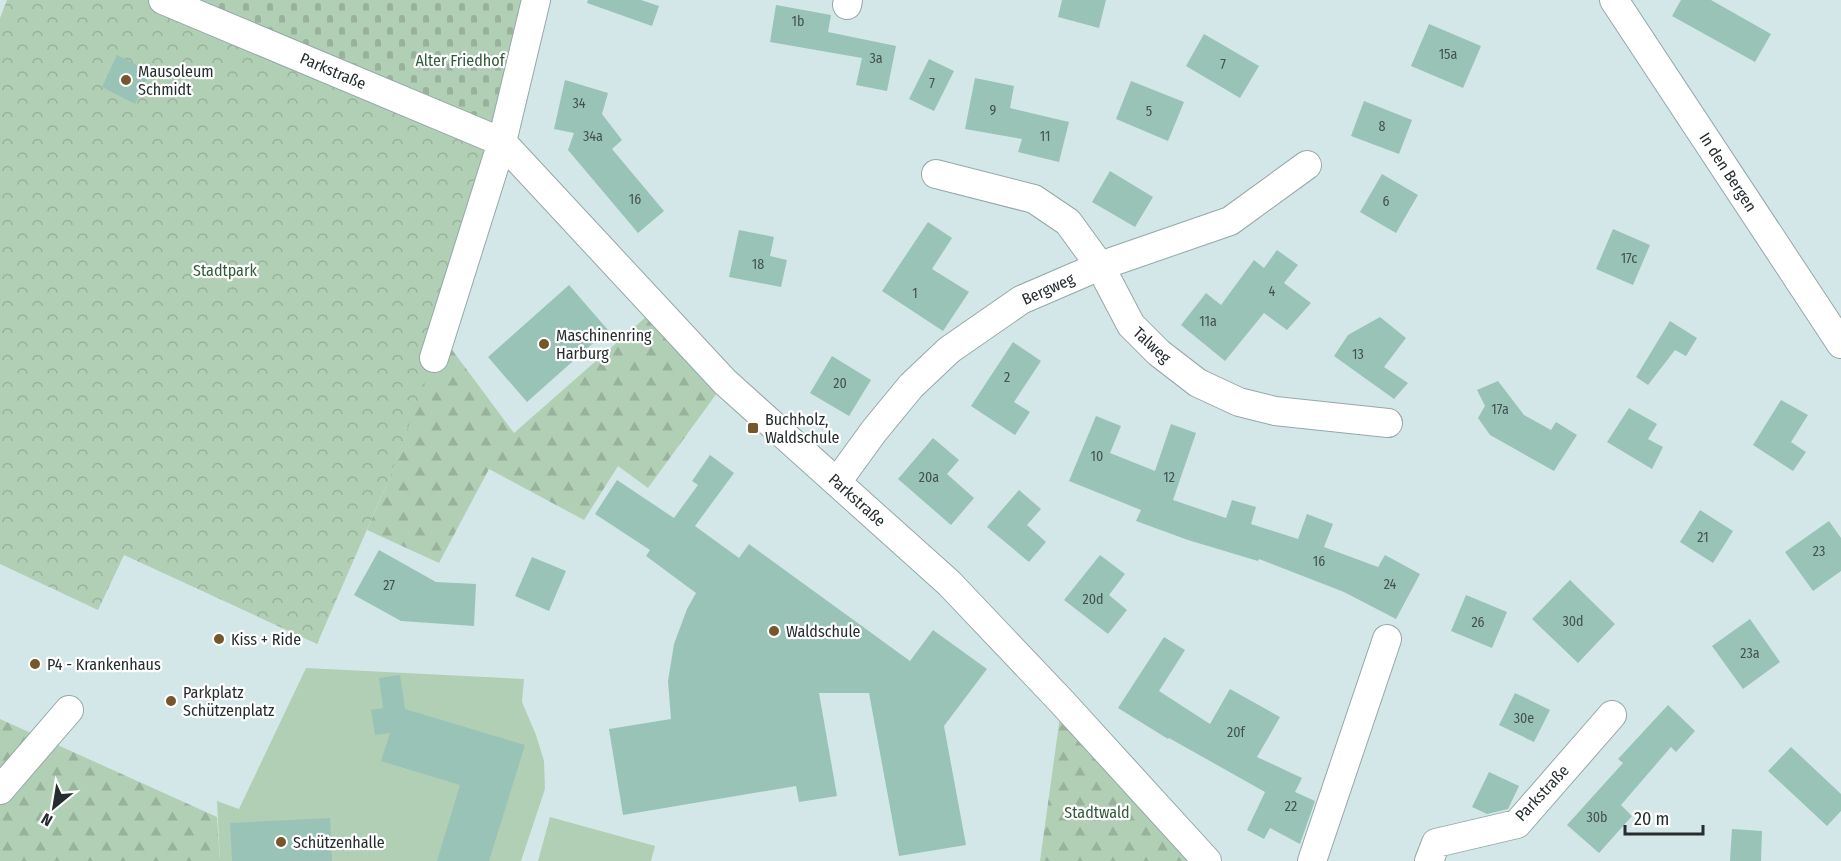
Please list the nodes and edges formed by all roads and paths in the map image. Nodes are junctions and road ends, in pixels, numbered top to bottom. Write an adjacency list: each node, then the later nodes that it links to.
1 (163, 0): 4 (street, Parkstraße)
2 (536, 0): 4 (street)
3 (1614, 0): 8 (street, In den Bergen)
4 (502, 142): 9 (street); 11 (street, Parkstraße)
5 (1306, 165): 7 (street, Bergweg)
6 (936, 174): 7 (street, Talweg)
7 (1100, 266): 10 (street, Talweg); 11 (street, Bergweg)
8 (1841, 344)
9 (434, 358)
10 (1388, 423)
11 (837, 482): 16 (street, Parkstraße)
12 (1387, 639): 17 (street)
13 (69, 710): 15 (street)
14 (1612, 715): 18 (street, Parkstraße)
15 (0, 790)
16 (1207, 861)
17 (1312, 861)
18 (1429, 861)

